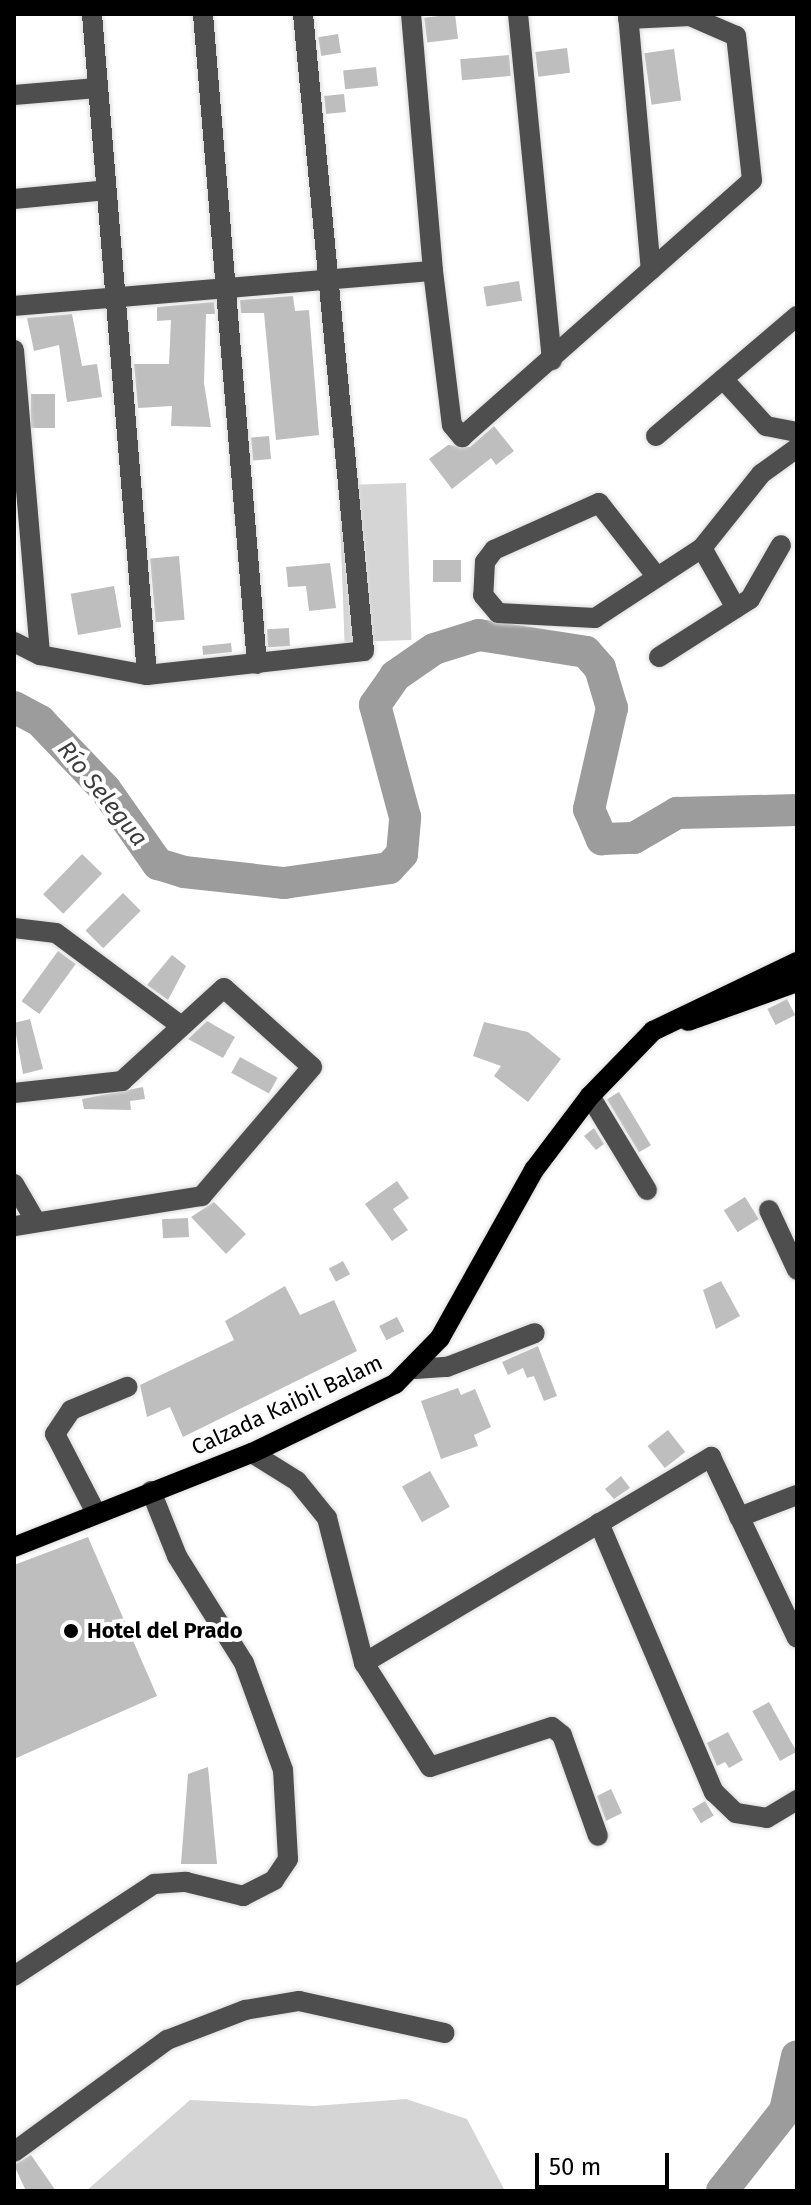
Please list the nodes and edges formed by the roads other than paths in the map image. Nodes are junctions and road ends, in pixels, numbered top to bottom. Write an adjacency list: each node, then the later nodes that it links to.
1 (92, 14): 7 (street)
2 (203, 14): 14 (street)
3 (303, 14): 13 (street)
4 (411, 14): 12 (street)
5 (518, 14): 19 (street)
6 (628, 17): 11 (street); 11 (street)
7 (97, 88): 8 (street); 9 (street)
8 (14, 95)
9 (107, 190): 10 (street); 15 (street)
10 (14, 199)
11 (651, 270): 19 (street)
12 (433, 271): 13 (street); 19 (street)
13 (326, 280): 14 (street); 31 (street)
14 (220, 289): 15 (street); 31 (street)
15 (119, 296): 16 (street); 32 (street)
16 (14, 306)
17 (797, 316): 20 (street)
18 (14, 350): 29 (street)
19 (552, 360)
20 (723, 379): 21 (street); 22 (street)
21 (797, 432)
22 (656, 436)
23 (797, 448): 25 (street)
24 (781, 545): 27 (street)
25 (702, 548): 26 (street); 27 (street)
26 (657, 577): 26 (street)
27 (736, 608): 30 (street)
28 (14, 642): 29 (street)
29 (40, 655): 32 (street)
30 (659, 657)
31 (257, 664): 32 (street)
32 (147, 675)
33 (14, 928): 36 (street)
34 (797, 962): 37 (main road, Calzada Kaibil Balam)
35 (797, 982): 37 (main road, Calzada Kaibil Balam)
36 (180, 1025): 38 (street); 43 (street)
37 (653, 1031): 39 (main road, Calzada Kaibil Balam)
38 (14, 1093)
39 (590, 1096): 41 (street); 47 (main road, Calzada Kaibil Balam)
40 (14, 1184): 43 (street)
41 (647, 1190)
42 (769, 1210): 45 (street)
43 (36, 1222): 44 (street)
44 (14, 1226)
45 (797, 1270)
46 (535, 1333): 47 (street)
47 (415, 1369): 49 (main road, Calzada Kaibil Balam)
48 (127, 1387): 52 (street)
49 (252, 1453): 50 (main road, Calzada Kaibil Balam); 57 (street)
50 (151, 1491): 52 (main road, Calzada Kaibil Balam); 60 (street)
51 (797, 1495): 53 (street)
52 (96, 1513): 55 (main road, Calzada Kaibil Balam)
53 (739, 1517): 54 (street); 56 (street)
54 (599, 1523): 57 (street); 58 (street)
55 (14, 1547)
56 (797, 1638)
57 (364, 1663): 59 (street)
58 (797, 1800)
59 (598, 1836)
60 (14, 1976)
61 (445, 2033): 62 (street)
62 (14, 2152)

